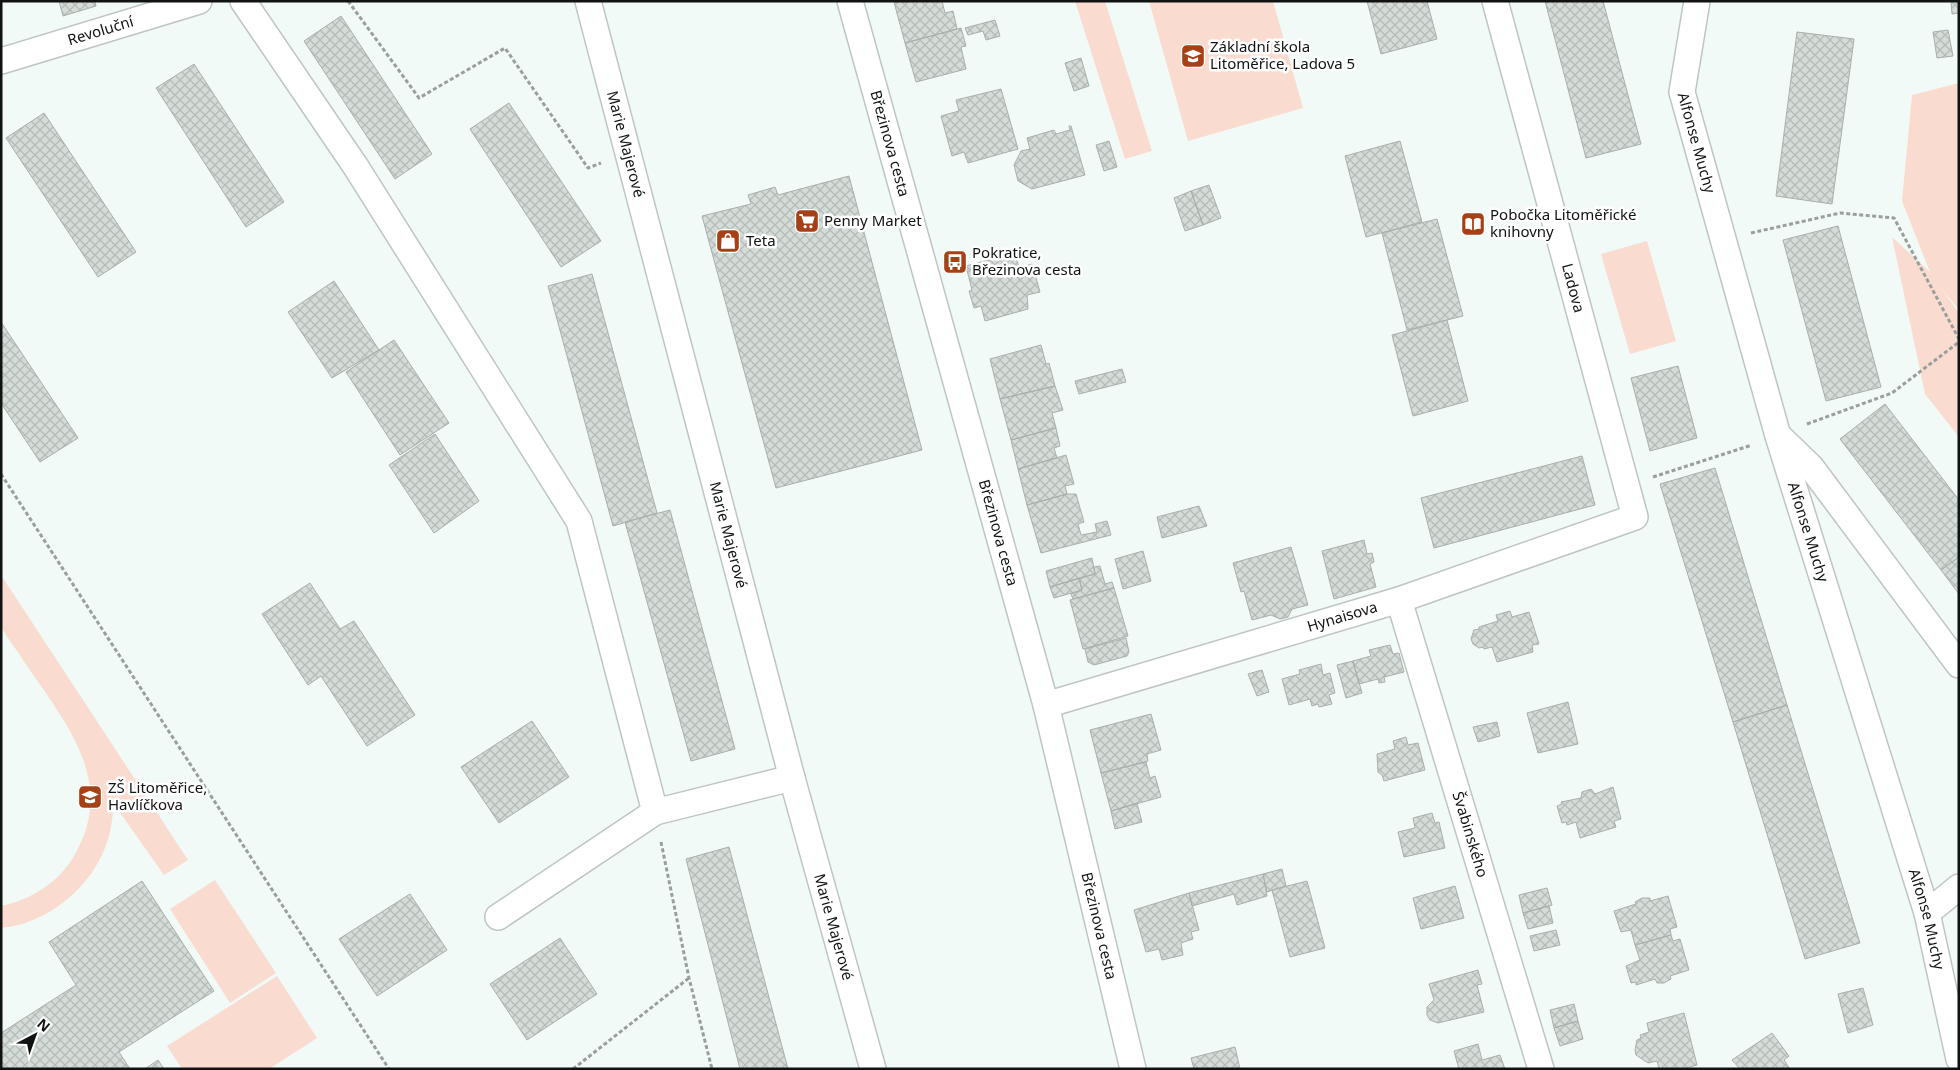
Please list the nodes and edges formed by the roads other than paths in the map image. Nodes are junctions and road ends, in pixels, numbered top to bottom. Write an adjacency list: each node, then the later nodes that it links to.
1 (199, 1): 7 (street, Revoluční)
2 (243, 1): 14 (street)
3 (588, 1): 13 (street, Marie Majerové)
4 (850, 1): 12 (street, Březinova cesta)
5 (1496, 1): 9 (street, Ladova)
6 (1697, 1): 8 (street, Alfonse Muchy)
7 (1, 61)
8 (1778, 436): 11 (street); 16 (street, Alfonse Muchy)
9 (1636, 517): 10 (street, Hynaisova)
10 (1399, 600): 12 (street, Hynaisova); 21 (street, Švabinského)
11 (1959, 665)
12 (1046, 705): 20 (street, Březinova cesta)
13 (792, 778): 14 (street); 19 (street, Marie Majerové)
14 (655, 812): 17 (street)
15 (1959, 887): 16 (street)
16 (1927, 913): 18 (street, Alfonse Muchy)
17 (498, 917)
18 (1959, 1059)
19 (873, 1069)
20 (1133, 1069)
21 (1541, 1069)

